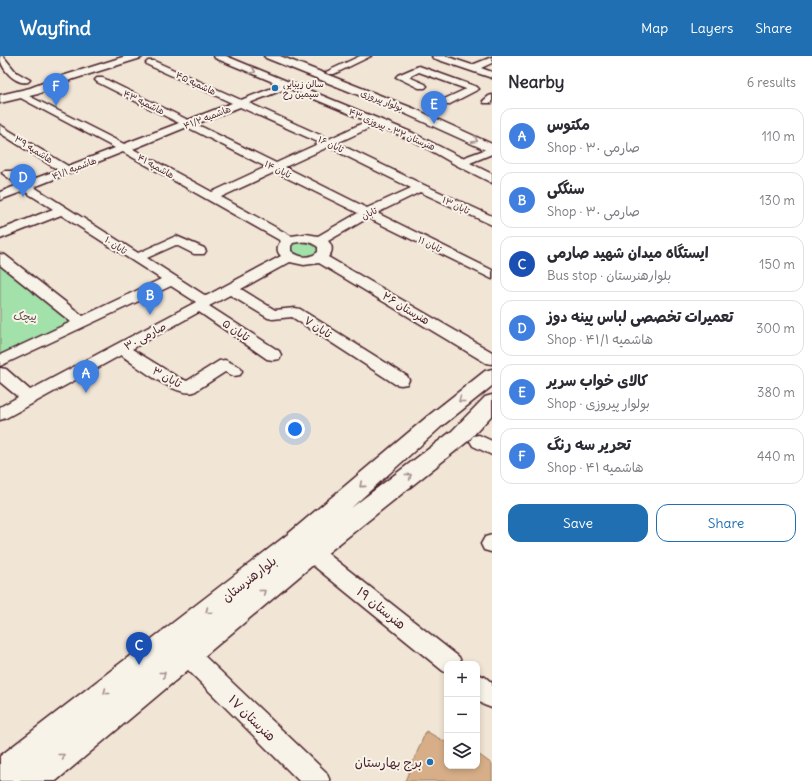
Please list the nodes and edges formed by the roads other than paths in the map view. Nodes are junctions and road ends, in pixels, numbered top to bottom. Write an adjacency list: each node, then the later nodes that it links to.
1 (116, 56): 17 (main road)
2 (136, 56): 23 (main road)
3 (218, 56): 20 (street, هنرستان ۳۲ - پیروزی ۴۳, one-way to 20)
4 (270, 56): 34 (main road, بولوار پیروزی, one-way to 34)
5 (291, 56): 13 (main road, بولوار پیروزی)
6 (367, 56): 13 (street)
7 (436, 56): 10 (street)
8 (0, 58): 15 (street)
9 (492, 60): 12 (street)
10 (453, 62): 12 (street); 14 (street)
11 (151, 63): 27 (street, هاشمیه ۴۵)
12 (474, 68): 16 (street)
13 (331, 72): 31 (main road, بولوار پیروزی)
14 (429, 72): 21 (street); 22 (street)
15 (13, 74): 17 (street); 19 (street)
16 (492, 75): 22 (street)
17 (27, 80): 19 (main road); 23 (main road)
18 (100, 80): 29 (street, هاشمیه ۴۳)
19 (5, 82)
20 (288, 85): 27 (street, هاشمیه ۴۱/۲); 28 (street, هنرستان ۳۲ - پیروزی ۴۳)
21 (422, 86)
22 (468, 86): 26 (street)
23 (38, 88): 24 (main road)
24 (20, 95): 25 (main road); 33 (street, هاشمیه ۴۱)
25 (0, 100)
26 (444, 103)
27 (240, 104): 29 (street, هاشمیه ۴۱/۲); 32 (street, تابان ۱۶)
28 (376, 121): 32 (street); 35 (street, هنرستان ۳۲ - پیروزی ۴۳)
29 (188, 124): 33 (street, هاشمیه ۴۱/۲); 36 (street, تابان ۱۴)
30 (0, 128): 37 (street, هاشمیه ۳۹)
31 (492, 138)
32 (329, 143): 36 (street); 41 (street, تابان ۱۶)
33 (125, 149): 37 (street, هاشمیه ۴۱/۱); 43 (street, هاشمیه ۴۱)
34 (490, 150): 35 (street)
35 (460, 163): 39 (street, هنرستان ۳۲ - پیروزی ۴۳)
36 (275, 168): 43 (street); 45 (street, تابان ۱۴)
37 (68, 171): 40 (street, هاشمیه ۴۱/۱)
38 (8, 173): 40 (street, تابان ۱۰)
39 (492, 179)
40 (27, 186): 42 (street, هاشمیه ۴۱/۱); 44 (street, تابان ۱۰)
41 (420, 188): 45 (street, تابان); 46 (street, تابان ۱۳)
42 (0, 196)
43 (211, 197): 48 (street, هاشمیه ۴۱)
44 (62, 210): 47 (street); 53 (street, تابان ۱۰)
45 (368, 213): 49 (street, تابان); 55 (street, تابان ۱۱)
46 (492, 221)
47 (0, 235)
48 (289, 240): 49 (street); 51 (street)
49 (319, 241): 54 (street)
50 (199, 251): 53 (street)
51 (289, 257): 54 (street); 57 (street, صارمی ۳۰)
52 (0, 258): 59 (street)
53 (137, 258): 56 (street, تابان ۱۰)
54 (320, 258): 62 (street, هنرستان ۲۶)
55 (492, 275)
56 (170, 280): 58 (street, تابان ۱۰); 59 (street)
57 (231, 289): 58 (street, صارمی ۳۰); 67 (street, تابان ۷)
58 (203, 304): 60 (street, صارمی ۳۰); 61 (street, تابان ۵)
59 (81, 322): 63 (street)
60 (122, 349): 64 (street, تابان ۳); 68 (street, صارمی ۳۰)
61 (273, 355)
62 (492, 359)
63 (0, 361)
64 (234, 371)
65 (0, 373): 68 (street)
66 (492, 376): 71 (main road, بلوارهنرستان, one-way to 71)
67 (401, 380)
68 (29, 398): 70 (street, صارمی ۳۰)
69 (492, 402): 72 (main road, بلوارهنرستان)
70 (0, 414)
71 (435, 421): 72 (main road); 78 (main road, بلوارهنرستان, one-way to 78)
72 (477, 442): 73 (main road, بلوارهنرستان, one-way to 72)
73 (311, 552): 74 (main road, بلوارهنرستان, one-way to 73); 75 (street, هنرستان ۱۹)
74 (187, 654): 79 (main road, بلوارهنرستان, one-way to 74); 80 (street, هنرستان ۱۷)
75 (447, 661)
76 (480, 687): 77 (street)
77 (492, 697)
78 (0, 775)
79 (32, 781)
80 (317, 781)

